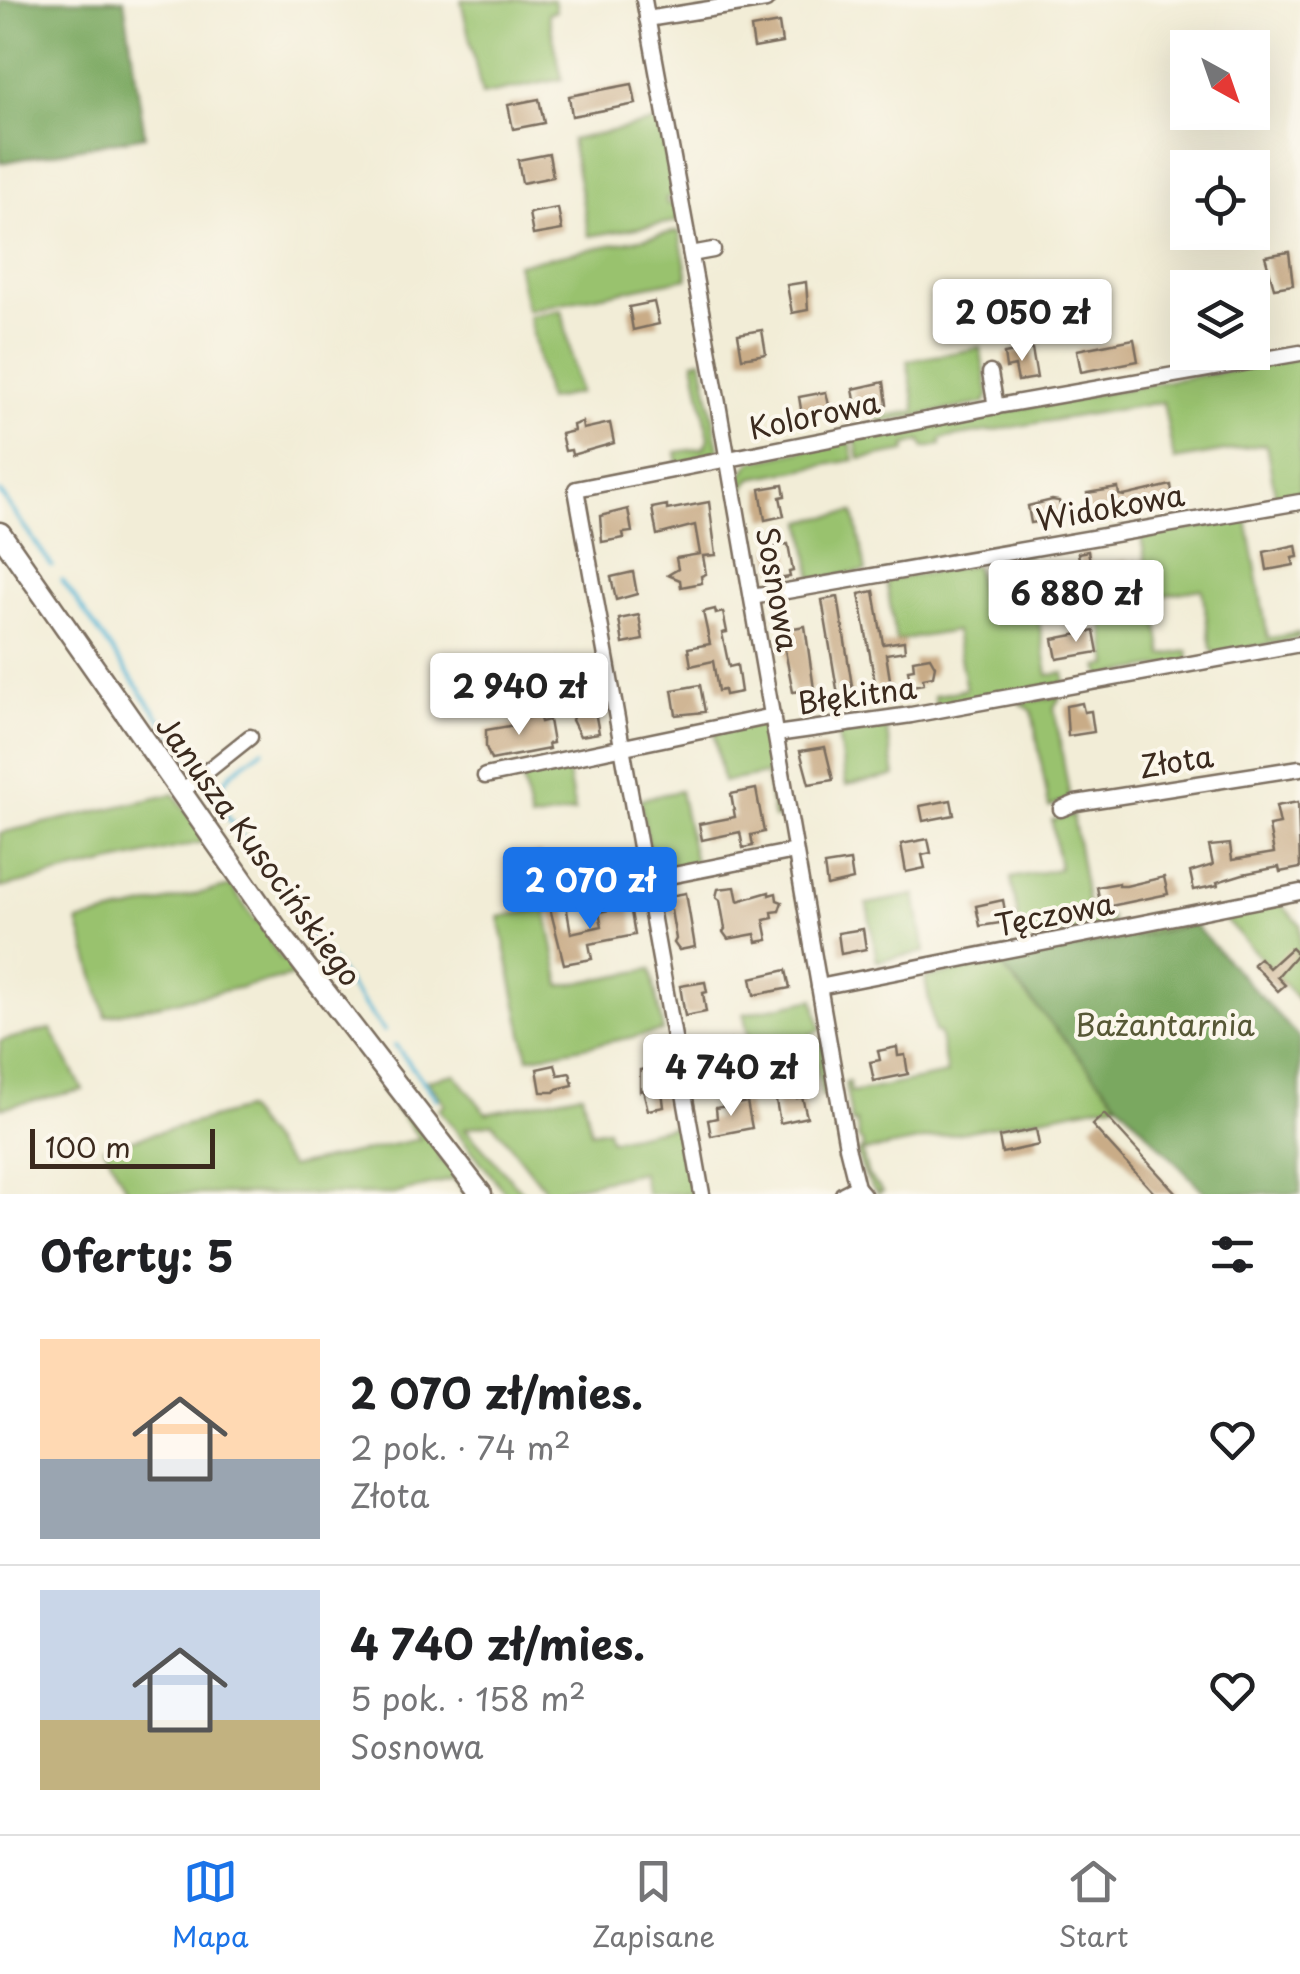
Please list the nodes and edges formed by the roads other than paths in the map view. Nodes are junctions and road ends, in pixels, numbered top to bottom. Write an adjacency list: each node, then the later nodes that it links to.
1 (644, 0): 3 (street, Sosnowa)
2 (766, 0): 3 (street)
3 (647, 19): 5 (street, Sosnowa)
4 (713, 250): 5 (street)
5 (691, 254): 9 (street, Sosnowa)
6 (1300, 353): 8 (street, Kolorowa)
7 (990, 372): 8 (street)
8 (996, 406): 9 (street, Kolorowa)
9 (728, 460): 12 (street, Sosnowa); 17 (street, Kolorowa)
10 (1300, 502): 12 (street, Widokowa)
11 (0, 533): 20 (street, Janusza Kusocińskiego)
12 (752, 597): 14 (street, Sosnowa)
13 (1300, 644): 15 (street, Błękitna)
14 (773, 716): 15 (street, Sosnowa); 17 (street)
15 (776, 734): 22 (street, Sosnowa)
16 (250, 738): 20 (street)
17 (622, 747): 19 (street); 23 (street)
18 (1300, 768): 21 (street, Złota)
19 (485, 776)
20 (181, 792): 28 (street, Janusza Kusocińskiego)
21 (1061, 809)
22 (796, 851): 23 (street); 26 (street, Sosnowa)
23 (648, 881): 25 (street); 29 (street)
24 (1300, 892): 26 (street, Tęczowa)
25 (573, 895)
26 (819, 986): 27 (street, Sosnowa)
27 (854, 1192)
28 (480, 1194)
29 (702, 1194)

